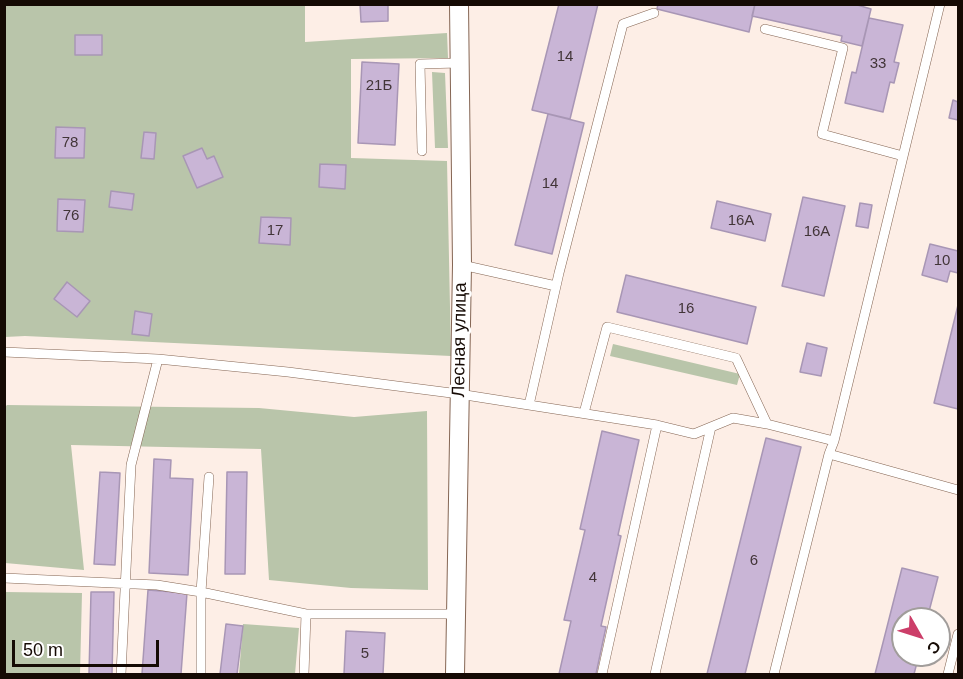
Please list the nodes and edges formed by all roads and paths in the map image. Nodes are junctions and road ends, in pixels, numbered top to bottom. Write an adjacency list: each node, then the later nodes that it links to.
1 (459, 4): 5 (street, Лесная улица)
2 (940, 4): 7 (lane)
3 (654, 13): 9 (lane)
4 (765, 29): 7 (lane)
5 (459, 63): 6 (lane); 8 (street, Лесная улица)
6 (422, 151)
7 (903, 156): 18 (lane)
8 (462, 265): 9 (lane); 12 (street, Лесная улица)
9 (556, 286): 13 (lane)
10 (4, 351): 11 (lane)
11 (158, 359): 12 (lane); 23 (lane)
12 (459, 394): 13 (lane); 26 (street, Лесная улица)
13 (529, 405): 14 (lane)
14 (584, 413): 15 (lane); 16 (lane)
15 (767, 424): 17 (lane); 18 (lane)
16 (657, 425): 17 (lane); 32 (lane)
17 (711, 427): 33 (lane)
18 (834, 441): 19 (lane)
19 (829, 454): 21 (lane); 34 (lane)
20 (209, 477): 24 (lane)
21 (958, 490)
22 (4, 578): 23 (lane)
23 (126, 584): 24 (lane); 28 (lane)
24 (201, 592): 25 (lane); 29 (lane)
25 (306, 614): 26 (lane); 30 (lane)
26 (456, 614): 31 (street, Лесная улица)
27 (958, 634): 35 (lane)
28 (121, 675)
29 (201, 675)
30 (304, 675)
31 (455, 675)
32 (602, 675)
33 (655, 675)
34 (774, 675)
35 (948, 675)

